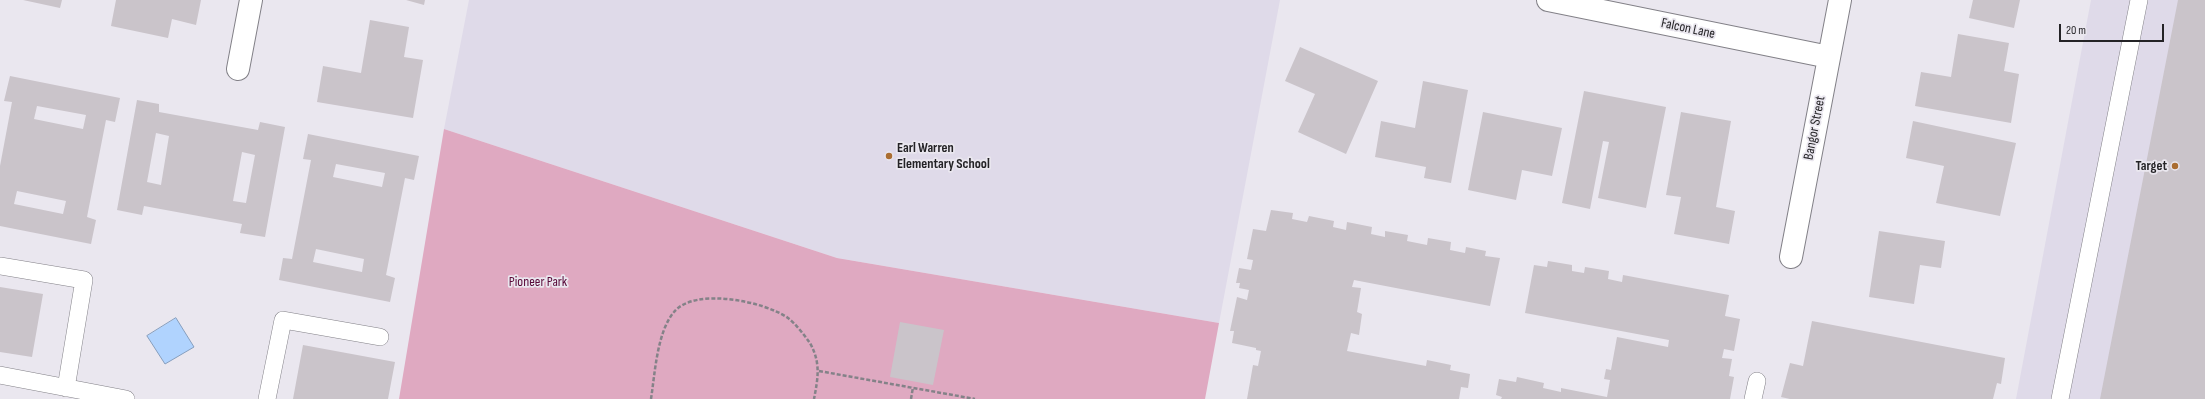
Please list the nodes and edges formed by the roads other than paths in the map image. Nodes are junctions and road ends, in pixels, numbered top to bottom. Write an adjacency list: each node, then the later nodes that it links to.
1 (251, 0): 6 (street)
2 (1548, 0): 5 (street, Falcon Lane)
3 (1840, 0): 5 (street, Bangor Street)
4 (2139, 0): 16 (lane)
5 (1828, 57): 7 (street, Bangor Street)
6 (238, 70)
7 (1791, 257)
8 (0, 266): 12 (lane)
9 (380, 337): 14 (lane)
10 (0, 374): 12 (lane)
11 (1757, 381): 15 (lane)
12 (66, 388): 13 (lane)
13 (126, 399)
14 (267, 399)
15 (1753, 399)
16 (2060, 399)

